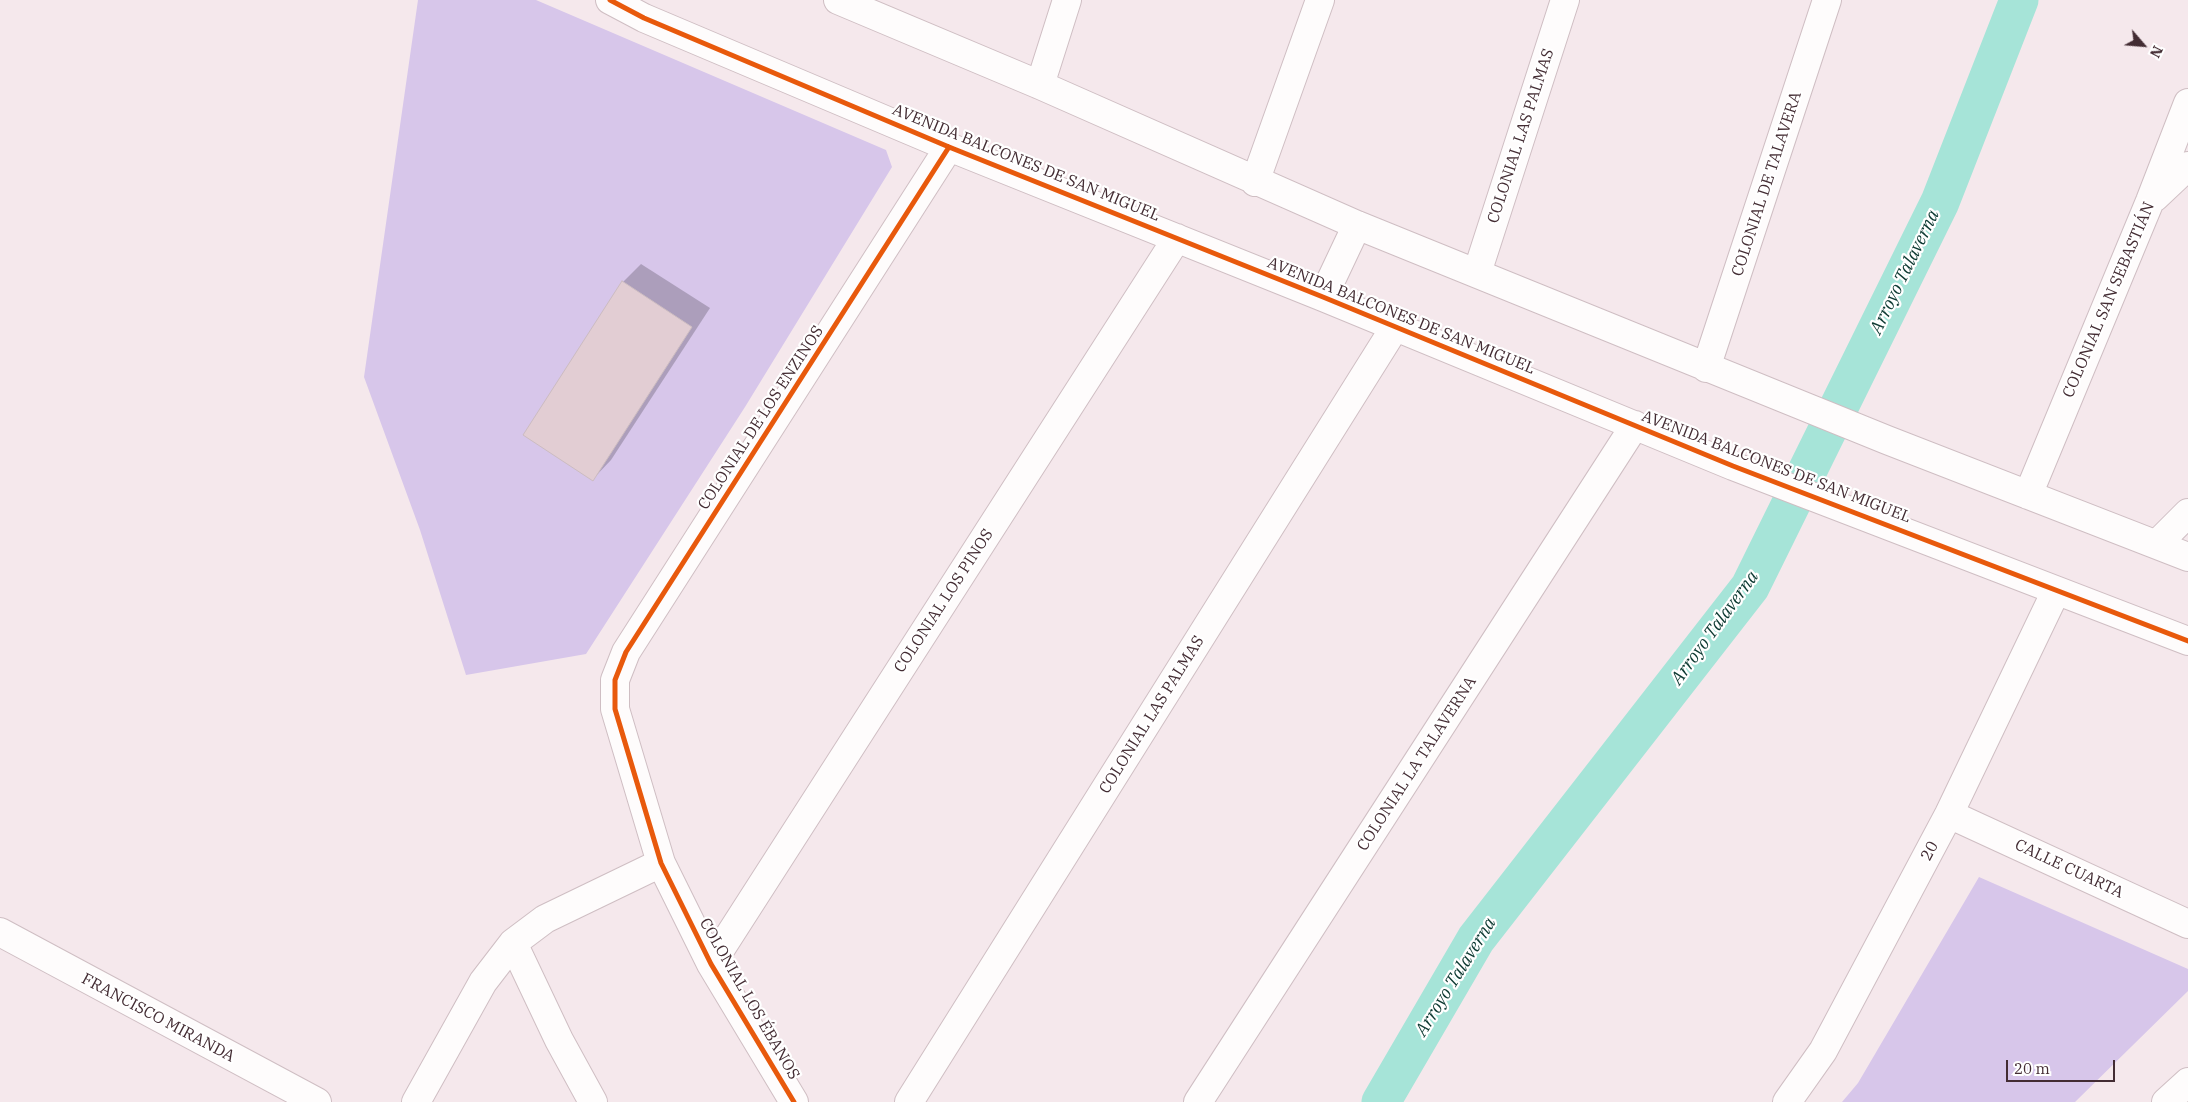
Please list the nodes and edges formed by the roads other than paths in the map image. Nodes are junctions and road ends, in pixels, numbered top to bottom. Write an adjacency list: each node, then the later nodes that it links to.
1 (610, 0): 7 (street, AVENIDA BALCONES DE SAN MIGUEL)
2 (838, 0): 8 (street)
3 (1068, 0): 8 (street)
4 (1320, 0): 12 (street)
5 (1565, 0): 16 (street, COLONIAL LAS PALMAS)
6 (1827, 0): 19 (street, COLONIAL DE TALAVERA)
7 (648, 9): 10 (street, AVENIDA BALCONES DE SAN MIGUEL)
8 (1040, 84): 12 (street)
9 (2188, 103): 13 (street, COLONIAL SAN SEBASTIÁN)
10 (949, 147): 15 (street, AVENIDA BALCONES DE SAN MIGUEL); 27 (street, COLONIAL DE LOS ENZINOS)
11 (2188, 166): 13 (street)
12 (1255, 182): 14 (street)
13 (2150, 202): 21 (street, COLONIAL SAN SEBASTIÁN)
14 (1357, 225): 16 (street); 17 (street)
15 (1178, 238): 17 (street, AVENIDA BALCONES DE SAN MIGUEL); 33 (street, COLONIAL LOS PINOS)
16 (1477, 273): 19 (street)
17 (1323, 297): 18 (street, AVENIDA BALCONES DE SAN MIGUEL)
18 (1394, 328): 20 (street, AVENIDA BALCONES DE SAN MIGUEL); 39 (street, COLONIAL LAS PALMAS)
19 (1706, 368): 21 (street)
20 (1635, 425): 25 (street, AVENIDA BALCONES DE SAN MIGUEL); 40 (street, COLONIAL LA TALAVERNA)
21 (2028, 495): 23 (street)
22 (2188, 513): 23 (street)
23 (2157, 544): 24 (street)
24 (2188, 557)
25 (2056, 592): 26 (street, AVENIDA BALCONES DE SAN MIGUEL); 28 (street, 20)
26 (2188, 640)
27 (615, 709): 29 (street, COLONIAL LOS ÉBANOS)
28 (1950, 814): 30 (street, CALLE CUARTA); 41 (street, 20)
29 (661, 863): 32 (street); 33 (street, COLONIAL LOS ÉBANOS)
30 (2188, 924)
31 (0, 932): 35 (street, FRANCISCO MIRANDA)
32 (513, 943): 36 (street); 37 (street)
33 (711, 964): 38 (street, COLONIAL LOS ÉBANOS)
34 (2188, 1082): 42 (street)
35 (317, 1102)
36 (416, 1102)
37 (593, 1102)
38 (794, 1102)
39 (909, 1102)
40 (1198, 1102)
41 (1787, 1102)
42 (2166, 1102)

